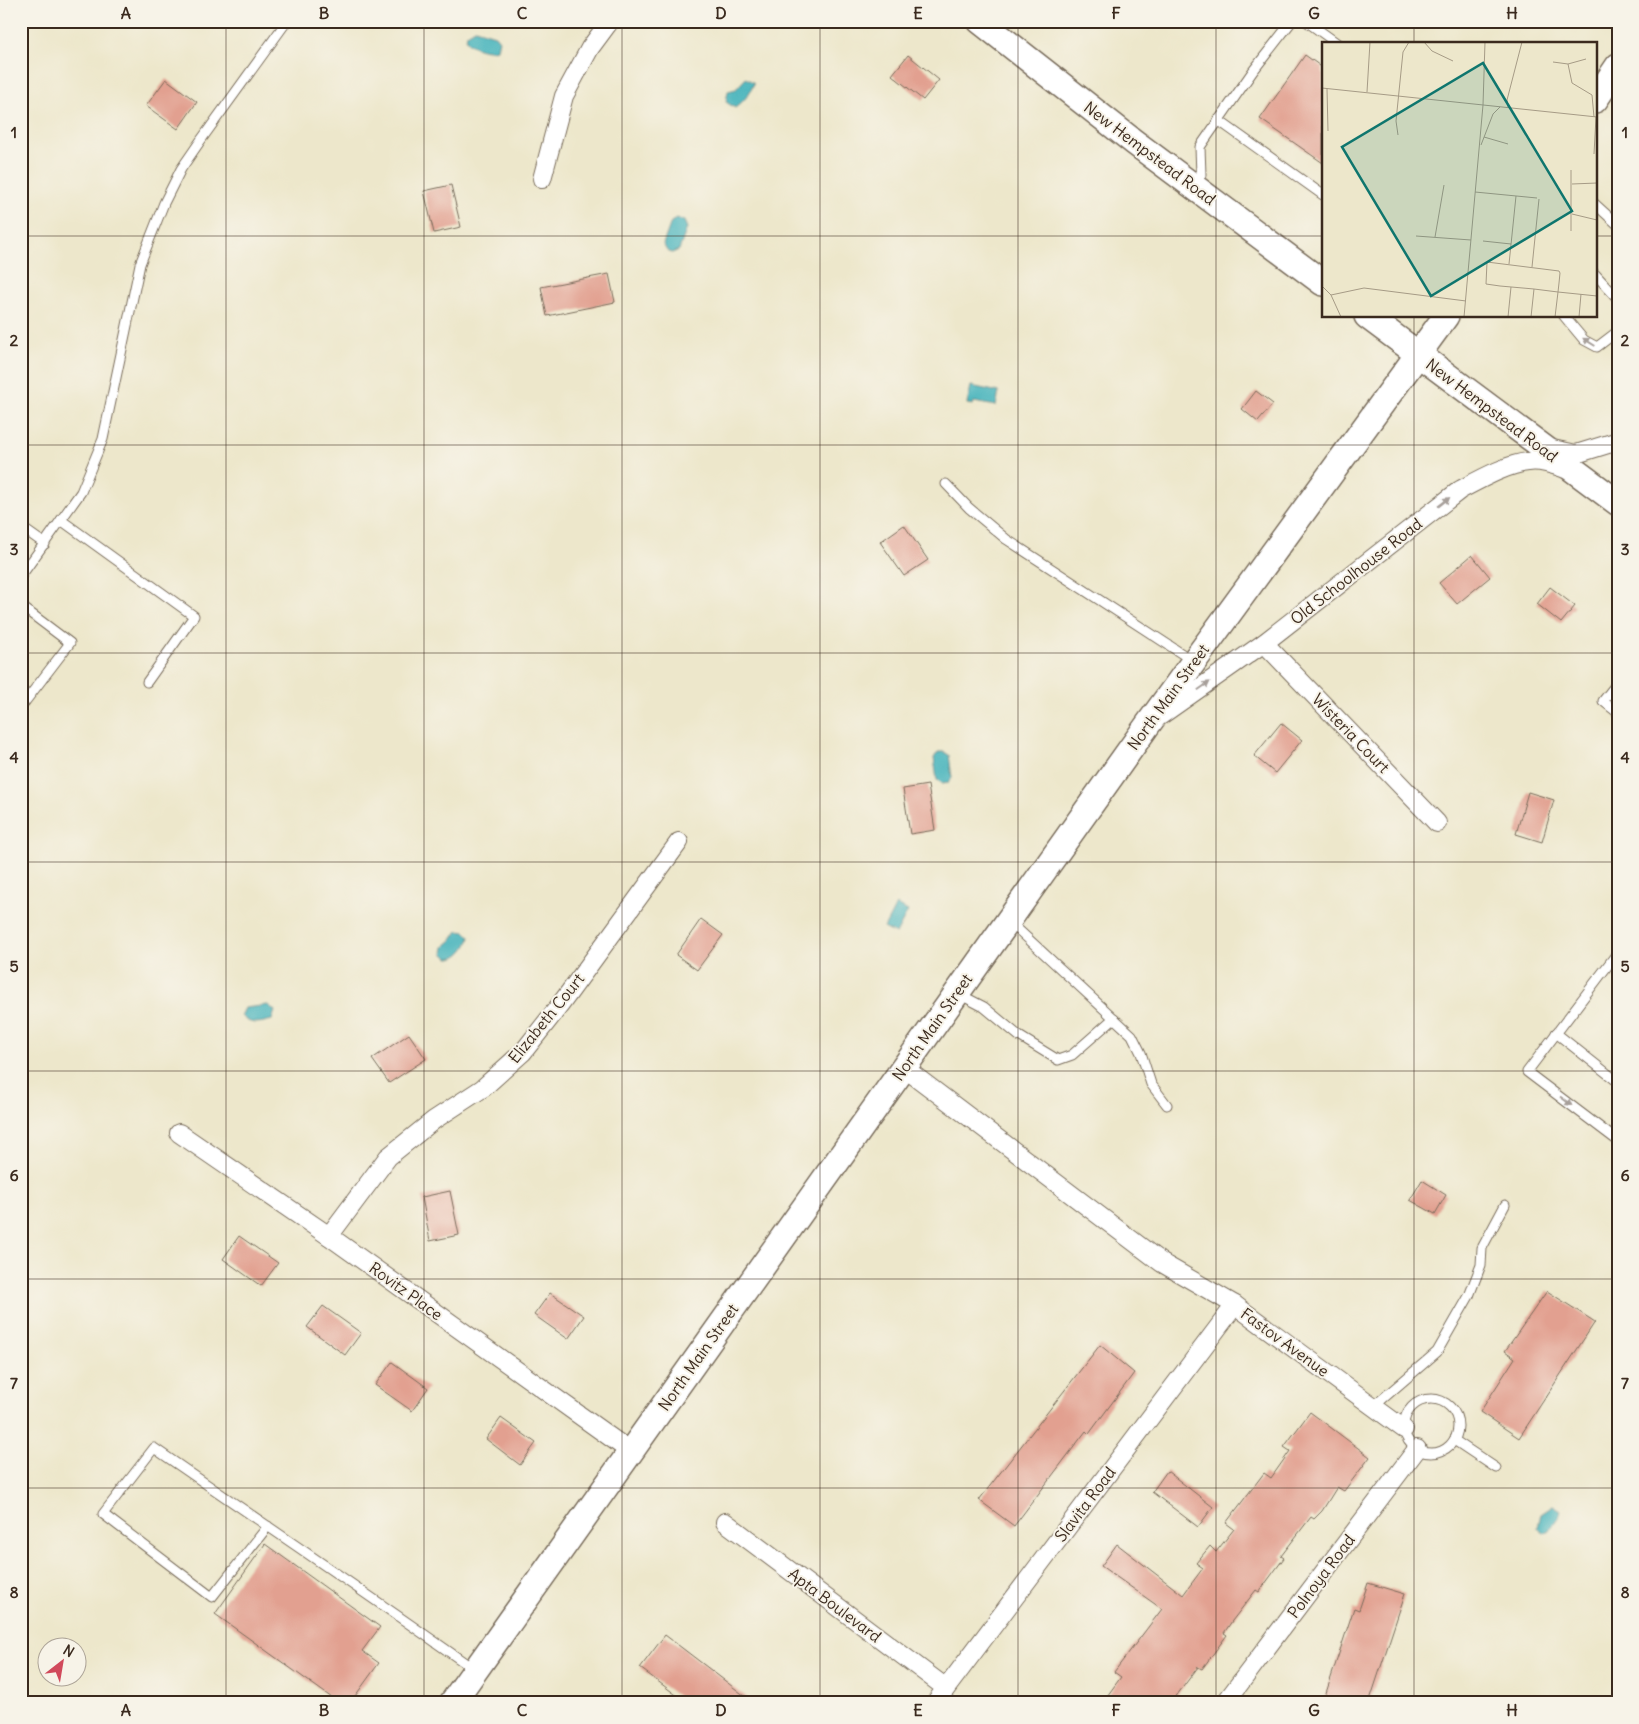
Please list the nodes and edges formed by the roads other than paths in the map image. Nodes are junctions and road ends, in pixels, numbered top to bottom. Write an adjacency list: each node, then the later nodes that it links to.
1 (287, 21): 28 (lane)
2 (610, 21): 10 (street)
3 (980, 21): 11 (main road, New Hempstead Road)
4 (1292, 21): 9 (lane)
5 (1306, 21): 6 (lane)
6 (1335, 42)
7 (1618, 66): 8 (main road)
8 (1596, 99)
9 (1218, 120): 11 (lane); 12 (lane)
10 (542, 179)
11 (1194, 185): 16 (main road, New Hempstead Road)
12 (1322, 194)
13 (1596, 205): 14 (lane)
14 (1618, 225)
15 (1596, 275): 17 (lane)
16 (1322, 281)
17 (1618, 299)
18 (1370, 318): 22 (main road, New Hempstead Road)
19 (1445, 318): 22 (main road, North Main Street)
20 (1566, 318): 21 (lane, one-way to 20)
21 (1618, 331)
22 (1419, 355): 24 (main road, New Hempstead Road); 34 (main road, North Main Street)
23 (1618, 441): 24 (street)
24 (1538, 445): 25 (main road, New Hempstead Road)
25 (1578, 474): 27 (main road, New Hempstead Road); 33 (street, Old Schoolhouse Road, one-way to 25)
26 (946, 484): 34 (lane)
27 (1618, 503)
28 (61, 520): 30 (lane); 35 (lane)
29 (21, 527): 30 (lane)
30 (45, 544): 31 (lane)
31 (21, 576)
32 (21, 606): 37 (lane)
33 (1264, 643): 39 (street, Old Schoolhouse Road, one-way to 33); 40 (street, Wisteria Court)
34 (1194, 662): 39 (main road, North Main Street)
35 (147, 682)
36 (1618, 682): 38 (lane)
37 (21, 707)
38 (1618, 713)
39 (1149, 723): 42 (main road, North Main Street)
40 (1437, 823)
41 (679, 842): 53 (street, Elizabeth Court)
42 (1008, 921): 44 (main road, North Main Street); 45 (lane)
43 (1618, 952): 46 (lane)
44 (956, 993): 45 (lane); 47 (main road, North Main Street)
45 (1114, 1018): 49 (lane)
46 (1556, 1033): 48 (lane); 51 (lane, one-way to 51)
47 (903, 1067): 54 (street, Fastov Avenue); 59 (main road, North Main Street)
48 (1618, 1082)
49 (1167, 1105)
50 (179, 1133): 53 (street, Rovitz Place)
51 (1618, 1141)
52 (1505, 1205): 55 (lane)
53 (329, 1236): 59 (street, Rovitz Place)
54 (1235, 1305): 55 (street, Fastov Avenue); 64 (street, Slavita Road)
55 (1373, 1407): 56 (street, Fastov Avenue)
56 (1404, 1429): 57 (lane); 58 (lane)
57 (1454, 1440): 58 (lane); 60 (lane)
58 (1417, 1449): 67 (street, Polnoya Road)
59 (631, 1452): 63 (main road, North Main Street)
60 (1496, 1468)
61 (725, 1522): 64 (street, Apta Boulevard)
62 (268, 1526): 62 (lane); 63 (lane)
63 (475, 1670): 65 (main road, North Main Street)
64 (946, 1688): 66 (street, Slavita Road)
65 (452, 1703)
66 (935, 1703)
67 (1225, 1703)

